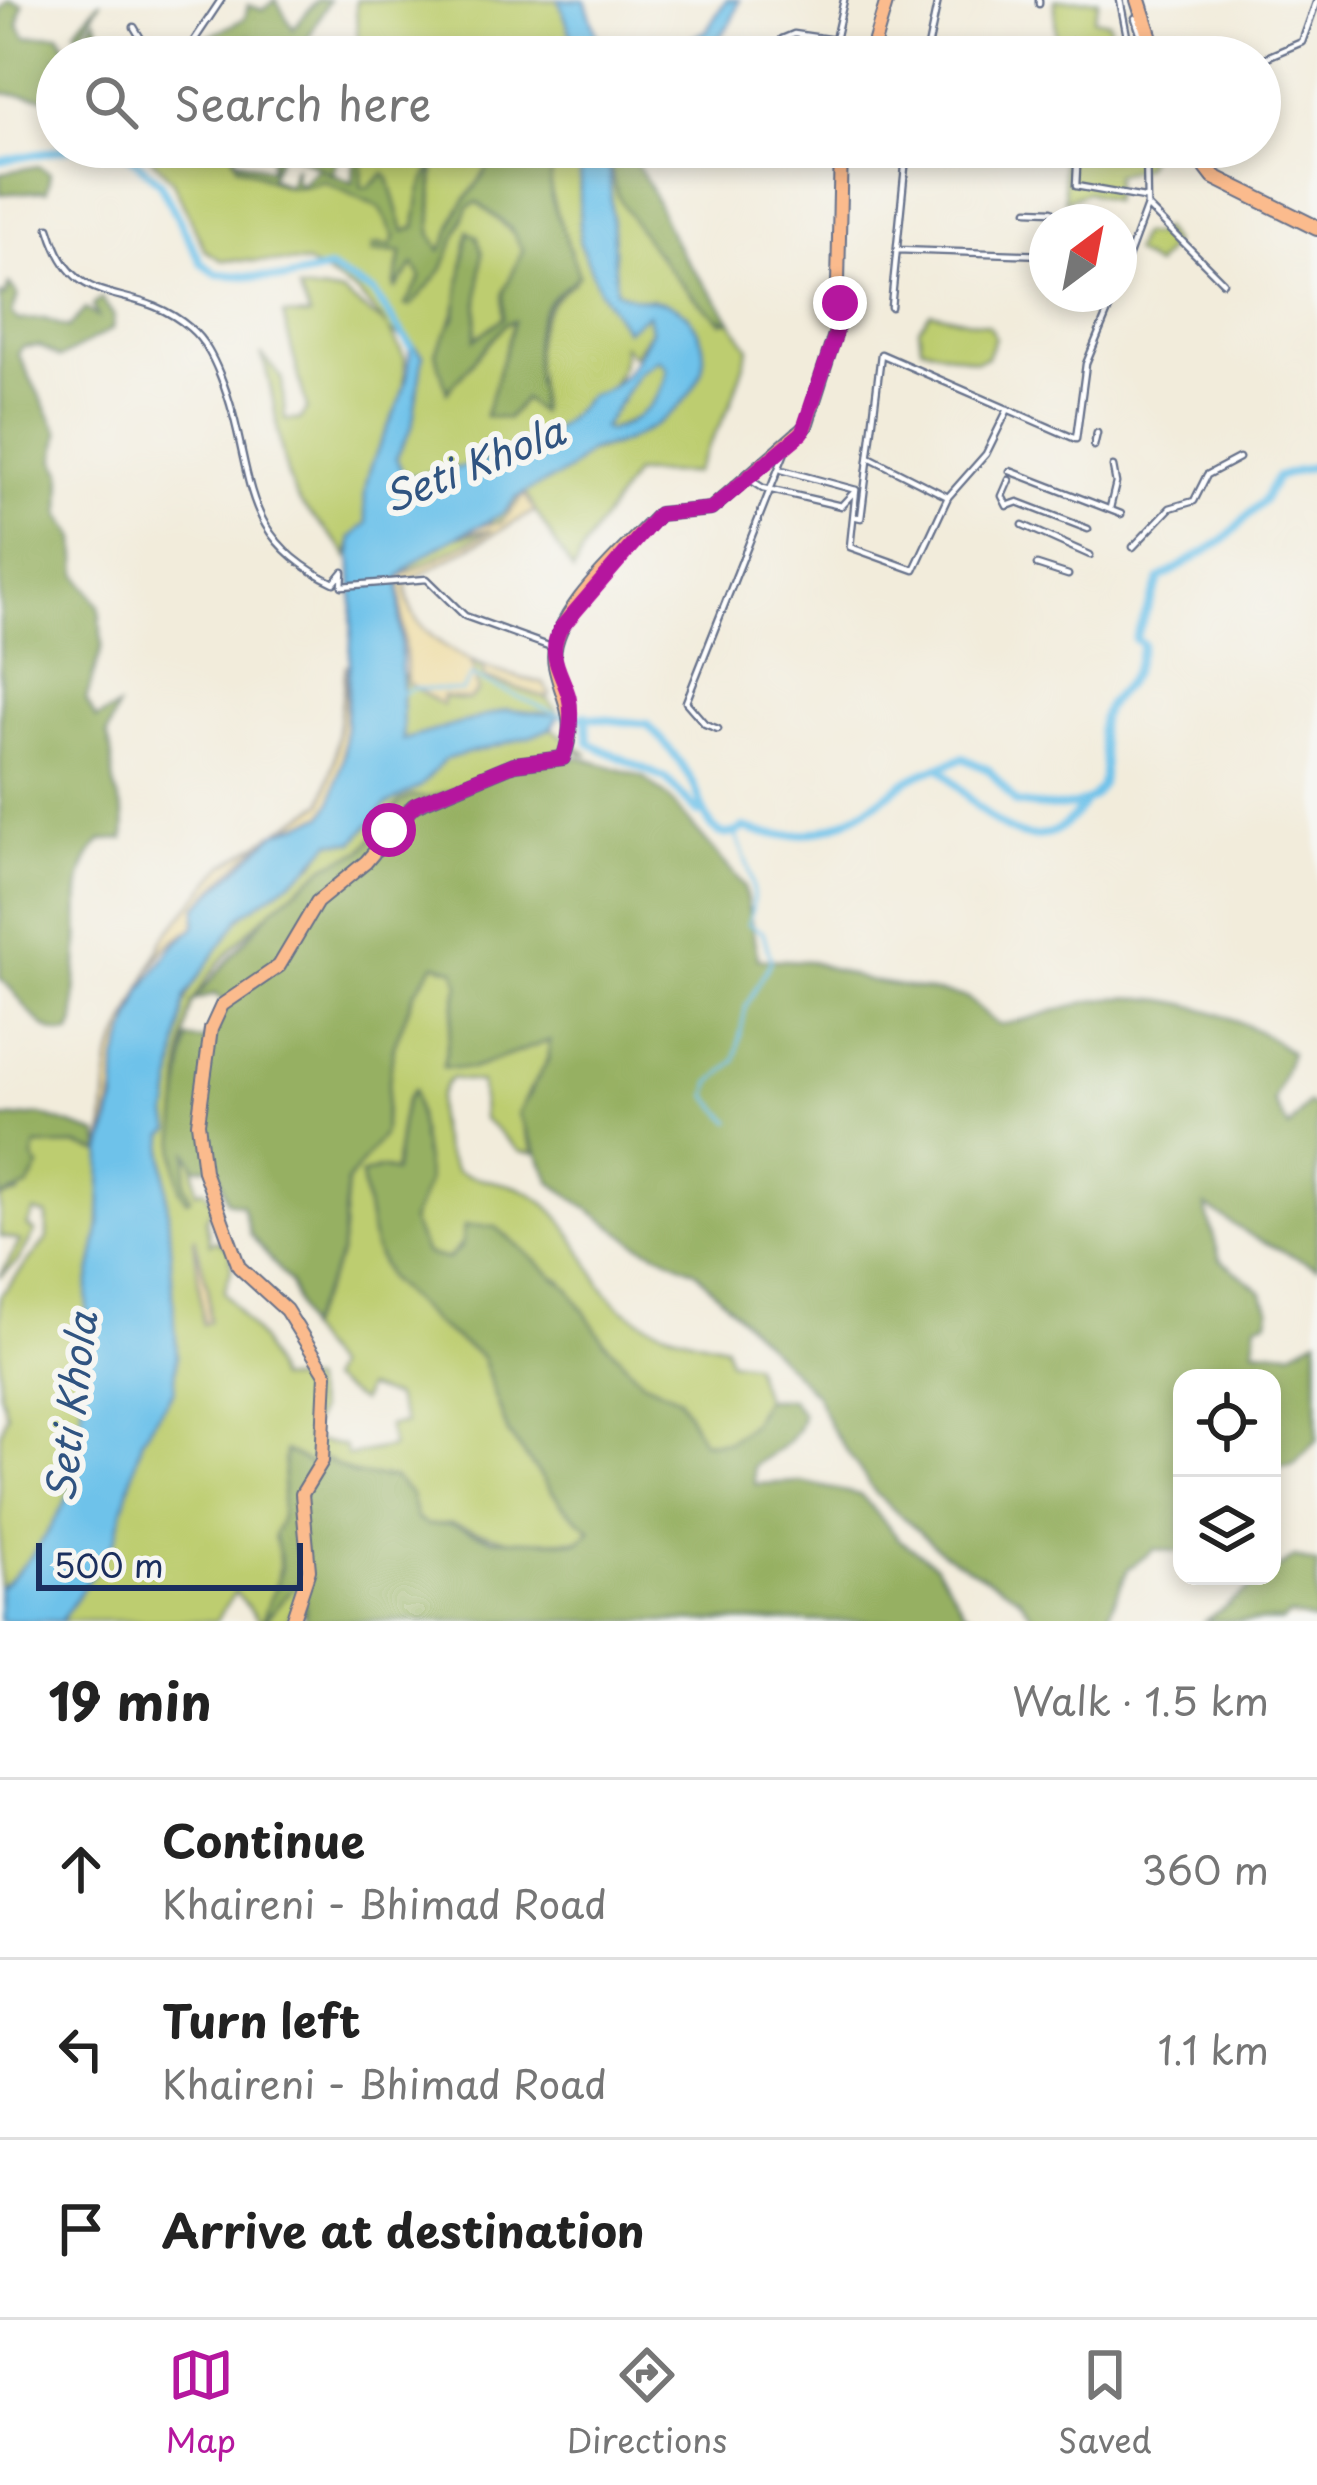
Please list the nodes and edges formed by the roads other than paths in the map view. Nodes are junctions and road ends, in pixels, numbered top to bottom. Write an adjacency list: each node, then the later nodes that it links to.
1 (221, 0): 12 (street)
2 (844, 0): 13 (street)
3 (887, 0): 14 (main road)
4 (938, 0): 15 (street)
5 (1120, 0): 16 (street)
6 (1138, 0): 18 (highway)
7 (1317, 0): 10 (street)
8 (1135, 18): 17 (street)
9 (134, 27): 11 (street)
10 (1306, 35): 19 (street); 20 (street)
11 (139, 36)
12 (197, 36)
13 (836, 36)
14 (876, 36)
15 (930, 36)
16 (1127, 36)
17 (1143, 36)
18 (1147, 36)
19 (1316, 43)
20 (1281, 53)
21 (841, 168): 40 (main road)
22 (905, 168): 30 (street)
23 (1077, 168): 26 (street)
24 (1146, 168): 26 (street)
25 (1206, 168): 28 (highway)
26 (1147, 202): 29 (street); 32 (street)
27 (49, 228): 60 (street)
28 (1317, 228)
29 (1137, 231)
30 (896, 250): 31 (street); 33 (street)
31 (1029, 254)
32 (1223, 282)
33 (891, 307)
34 (1109, 312): 35 (street)
35 (1081, 392): 36 (street); 37 (street)
36 (1091, 404)
37 (1008, 409): 41 (street); 50 (street)
38 (1097, 433): 39 (street)
39 (1094, 446)
40 (788, 447): 44 (street); 46 (main road)
41 (869, 458): 50 (street); 53 (street)
42 (1239, 458): 56 (street)
43 (1113, 467): 51 (street)
44 (782, 470): 48 (street); 49 (street)
45 (1010, 471): 51 (street)
46 (749, 479): 48 (street); 60 (main road)
47 (1009, 480): 55 (street)
48 (772, 490): 49 (street); 61 (street)
49 (856, 490): 53 (street)
50 (948, 497): 53 (street)
51 (1109, 511): 52 (street)
52 (1121, 514)
53 (857, 517)
54 (1023, 525): 57 (street)
55 (1088, 529)
56 (1133, 547)
57 (1090, 556)
58 (1037, 565): 59 (street)
59 (1068, 575)
60 (554, 648): 62 (main road)
61 (718, 729)
62 (292, 1621)

